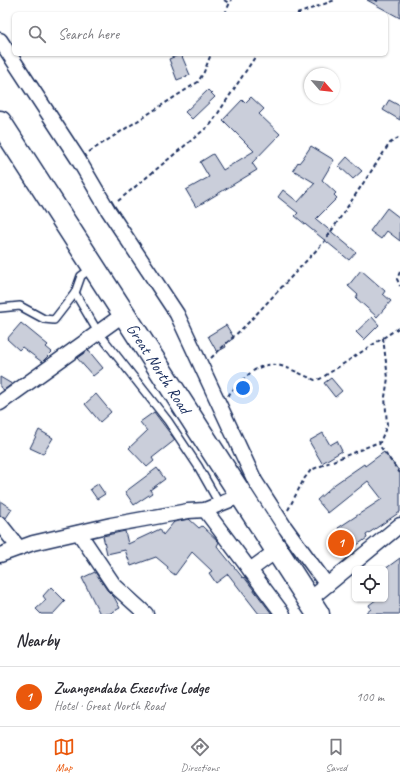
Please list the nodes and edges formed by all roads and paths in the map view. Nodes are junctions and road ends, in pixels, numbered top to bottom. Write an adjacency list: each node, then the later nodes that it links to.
1 (224, 0): 4 (path)
2 (231, 0): 4 (path)
3 (335, 0): 6 (path)
4 (229, 3): 5 (path)
5 (226, 12)
6 (302, 12)
7 (0, 40): 12 (street)
8 (210, 56): 12 (path)
9 (257, 56): 13 (path)
10 (0, 122): 14 (highway, Great North Road)
11 (400, 137): 23 (path)
12 (78, 158): 13 (street)
13 (108, 210): 23 (street)
14 (94, 266): 17 (lane); 19 (highway, Great North Road)
15 (400, 272): 16 (path)
16 (400, 286)
17 (76, 293): 18 (lane); 21 (lane)
18 (0, 308)
19 (124, 314): 21 (street); 26 (highway, Great North Road)
20 (400, 327): 22 (path)
21 (98, 332): 24 (street); 26 (lane)
22 (384, 338): 25 (path); 27 (path)
23 (201, 367): 25 (street)
24 (0, 403)
25 (221, 412): 34 (street)
26 (177, 416): 29 (highway, Great North Road); 30 (lane)
27 (380, 442): 28 (path); 34 (path)
28 (400, 473)
29 (240, 496): 30 (street); 37 (highway, Great North Road)
30 (220, 505): 31 (street)
31 (206, 510): 35 (street); 39 (street)
32 (0, 524): 36 (street)
33 (400, 524): 40 (street)
34 (284, 526): 40 (street)
35 (79, 533): 36 (street); 42 (street)
36 (19, 548): 38 (street)
37 (276, 551): 39 (street); 41 (highway, Great North Road)
38 (0, 555)
39 (250, 570): 43 (street)
40 (327, 585): 41 (street)
41 (313, 607)
42 (146, 614)
43 (283, 614)

